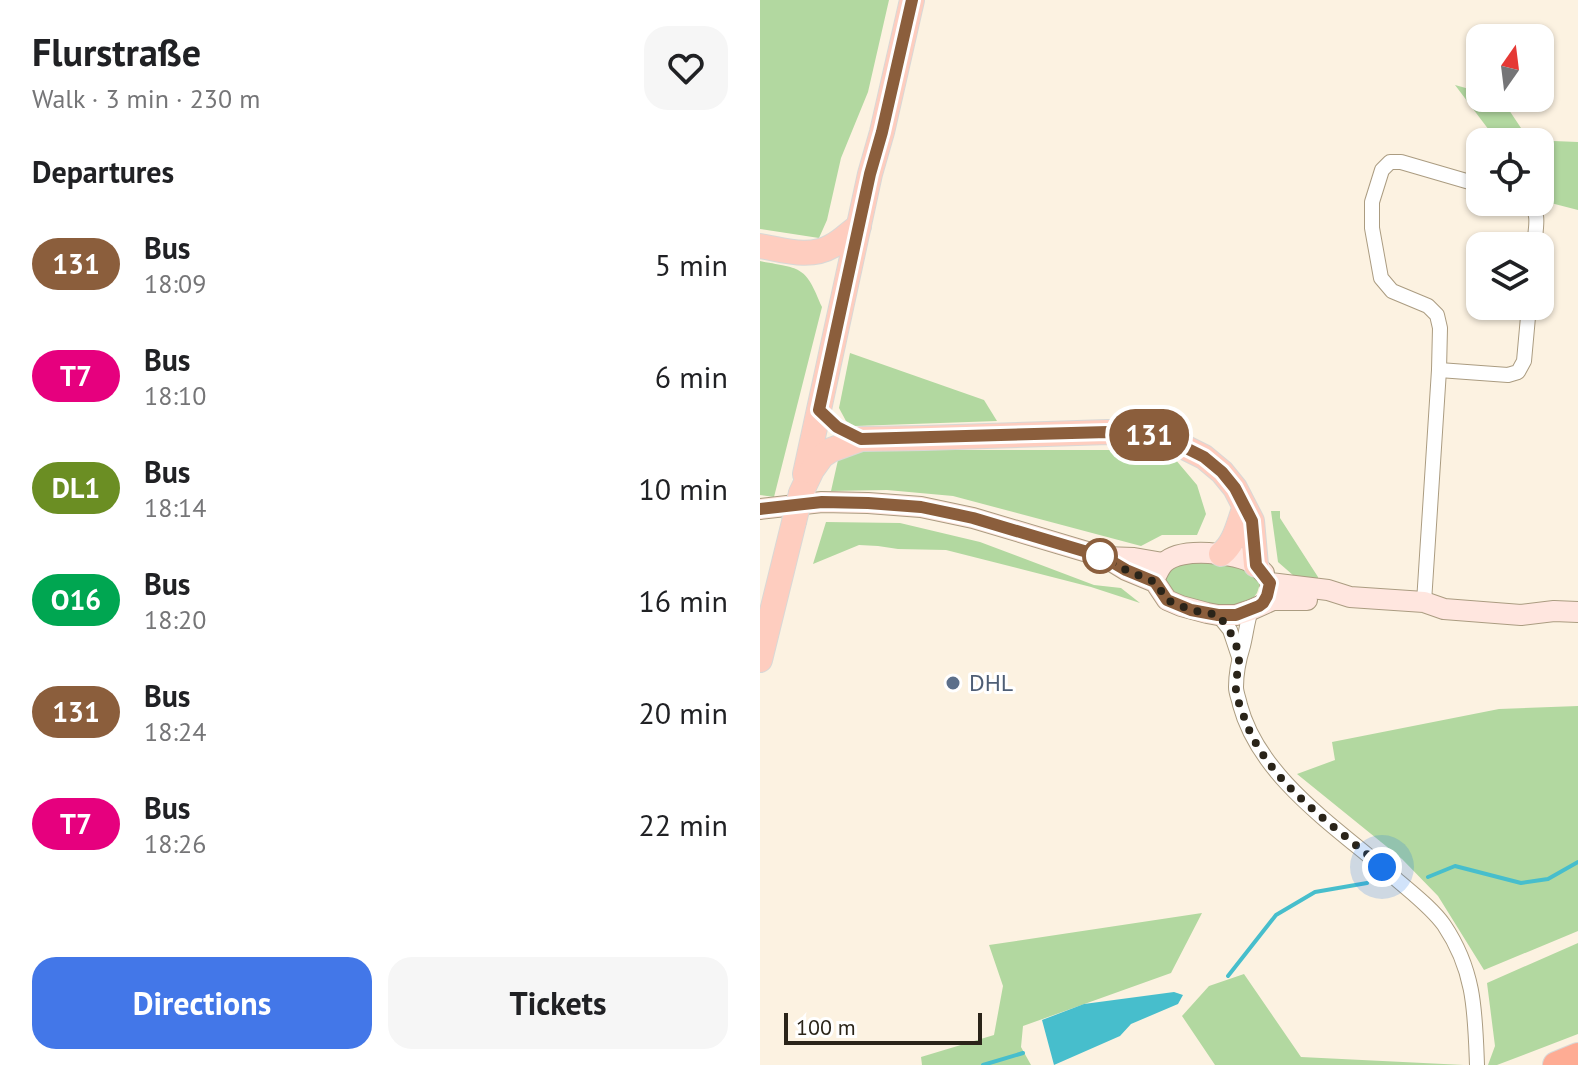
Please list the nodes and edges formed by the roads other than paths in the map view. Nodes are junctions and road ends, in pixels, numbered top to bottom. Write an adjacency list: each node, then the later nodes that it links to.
1 (912, 0): 3 (main road)
2 (1466, 181): 8 (street)
3 (859, 226): 5 (main road); 6 (main road)
4 (760, 246): 5 (main road)
5 (803, 254): 6 (main road)
6 (846, 291): 9 (main road)
7 (1528, 320): 8 (street)
8 (1439, 370): 18 (street)
9 (819, 410): 10 (main road); 11 (main road)
10 (861, 439): 11 (main road); 13 (main road)
11 (801, 493): 23 (main road, bridge)
12 (760, 509): 15 (main road)
13 (1244, 509): 14 (main road); 16 (main road)
14 (1221, 554): 15 (main road); 16 (main road)
15 (1159, 572): 21 (main road)
16 (1263, 574): 17 (main road); 19 (main road)
17 (1350, 597): 18 (main road); 19 (main road)
18 (1424, 602): 20 (main road)
19 (1257, 607): 21 (main road); 22 (street)
20 (1578, 612)
21 (1218, 615): 22 (street)
22 (1239, 658): 25 (street)
23 (760, 660)
24 (1578, 1056): 26 (highway)
25 (1477, 1065)
26 (1556, 1065)

